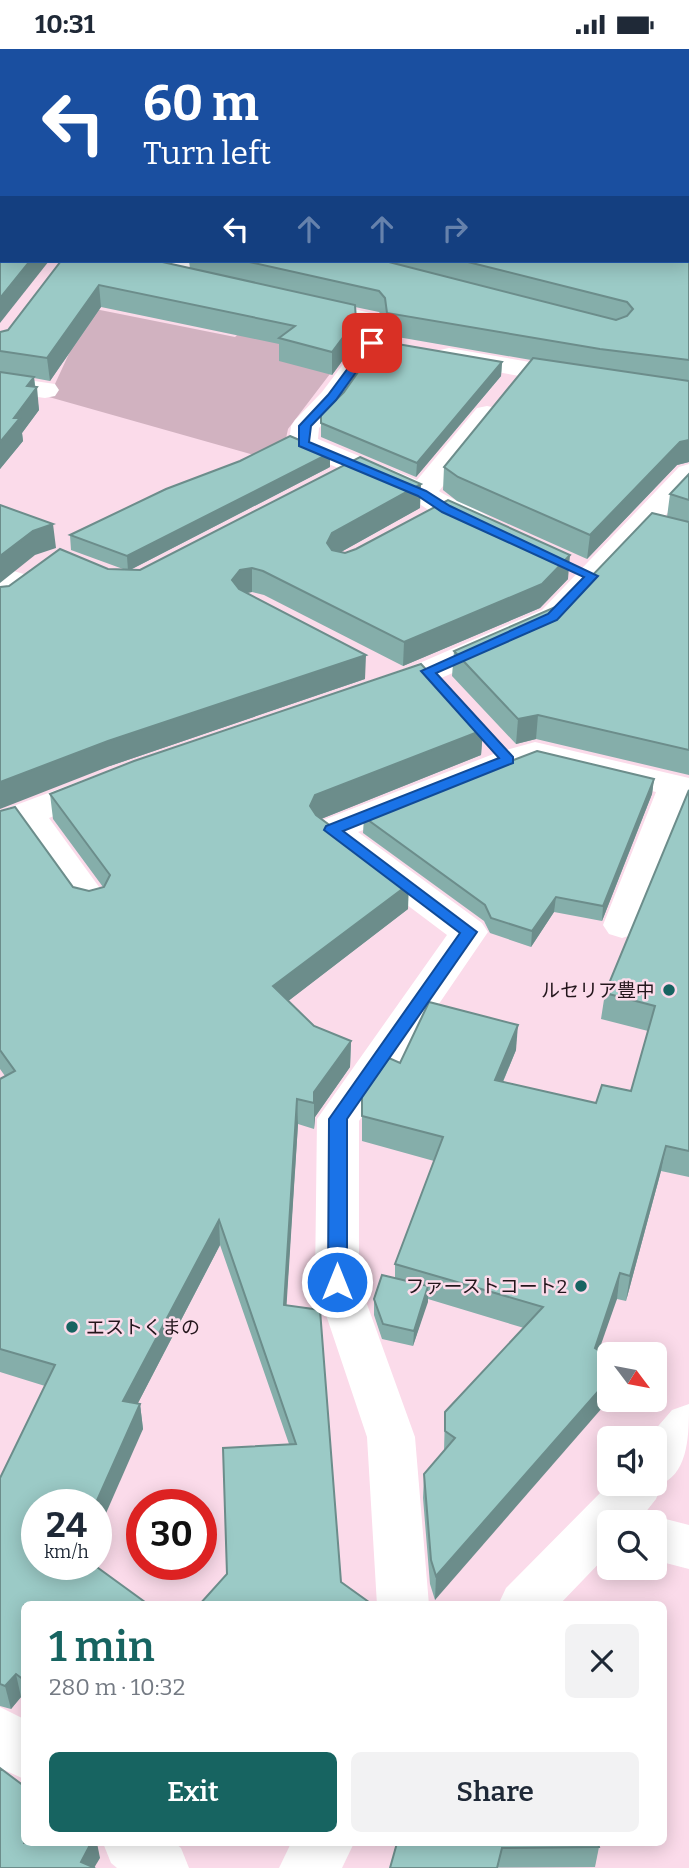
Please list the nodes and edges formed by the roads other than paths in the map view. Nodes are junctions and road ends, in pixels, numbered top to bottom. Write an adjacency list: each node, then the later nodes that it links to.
1 (178, 264): 2 (street)
2 (230, 288)
3 (296, 296): 4 (street)
4 (397, 347): 5 (street); 9 (street)
5 (524, 369): 6 (street); 12 (street)
6 (598, 382)
7 (0, 384): 8 (street)
8 (45, 390)
9 (360, 466): 11 (street); 12 (street)
10 (689, 473): 13 (street)
11 (324, 485)
12 (430, 508): 15 (street)
13 (642, 523): 14 (street); 19 (street)
14 (677, 533)
15 (507, 537)
16 (49, 565): 17 (street)
17 (8, 587)
18 (363, 661): 19 (street)
19 (424, 681): 20 (street)
20 (347, 699)
21 (123, 776): 23 (street)
22 (682, 788): 25 (street); 33 (street)
23 (8, 819): 24 (street)
24 (91, 902)
25 (622, 925)
26 (689, 1424): 27 (street)
27 (667, 1450)
28 (629, 1496): 29 (street)
29 (618, 1510)
30 (597, 1534): 34 (street)
31 (667, 1541): 32 (street)
32 (689, 1547)
33 (403, 1601)
34 (528, 1601)
35 (0, 1733): 36 (street)
36 (21, 1750)
37 (135, 1846): 39 (street)
38 (324, 1846): 40 (street)
39 (161, 1868)
40 (307, 1868)

